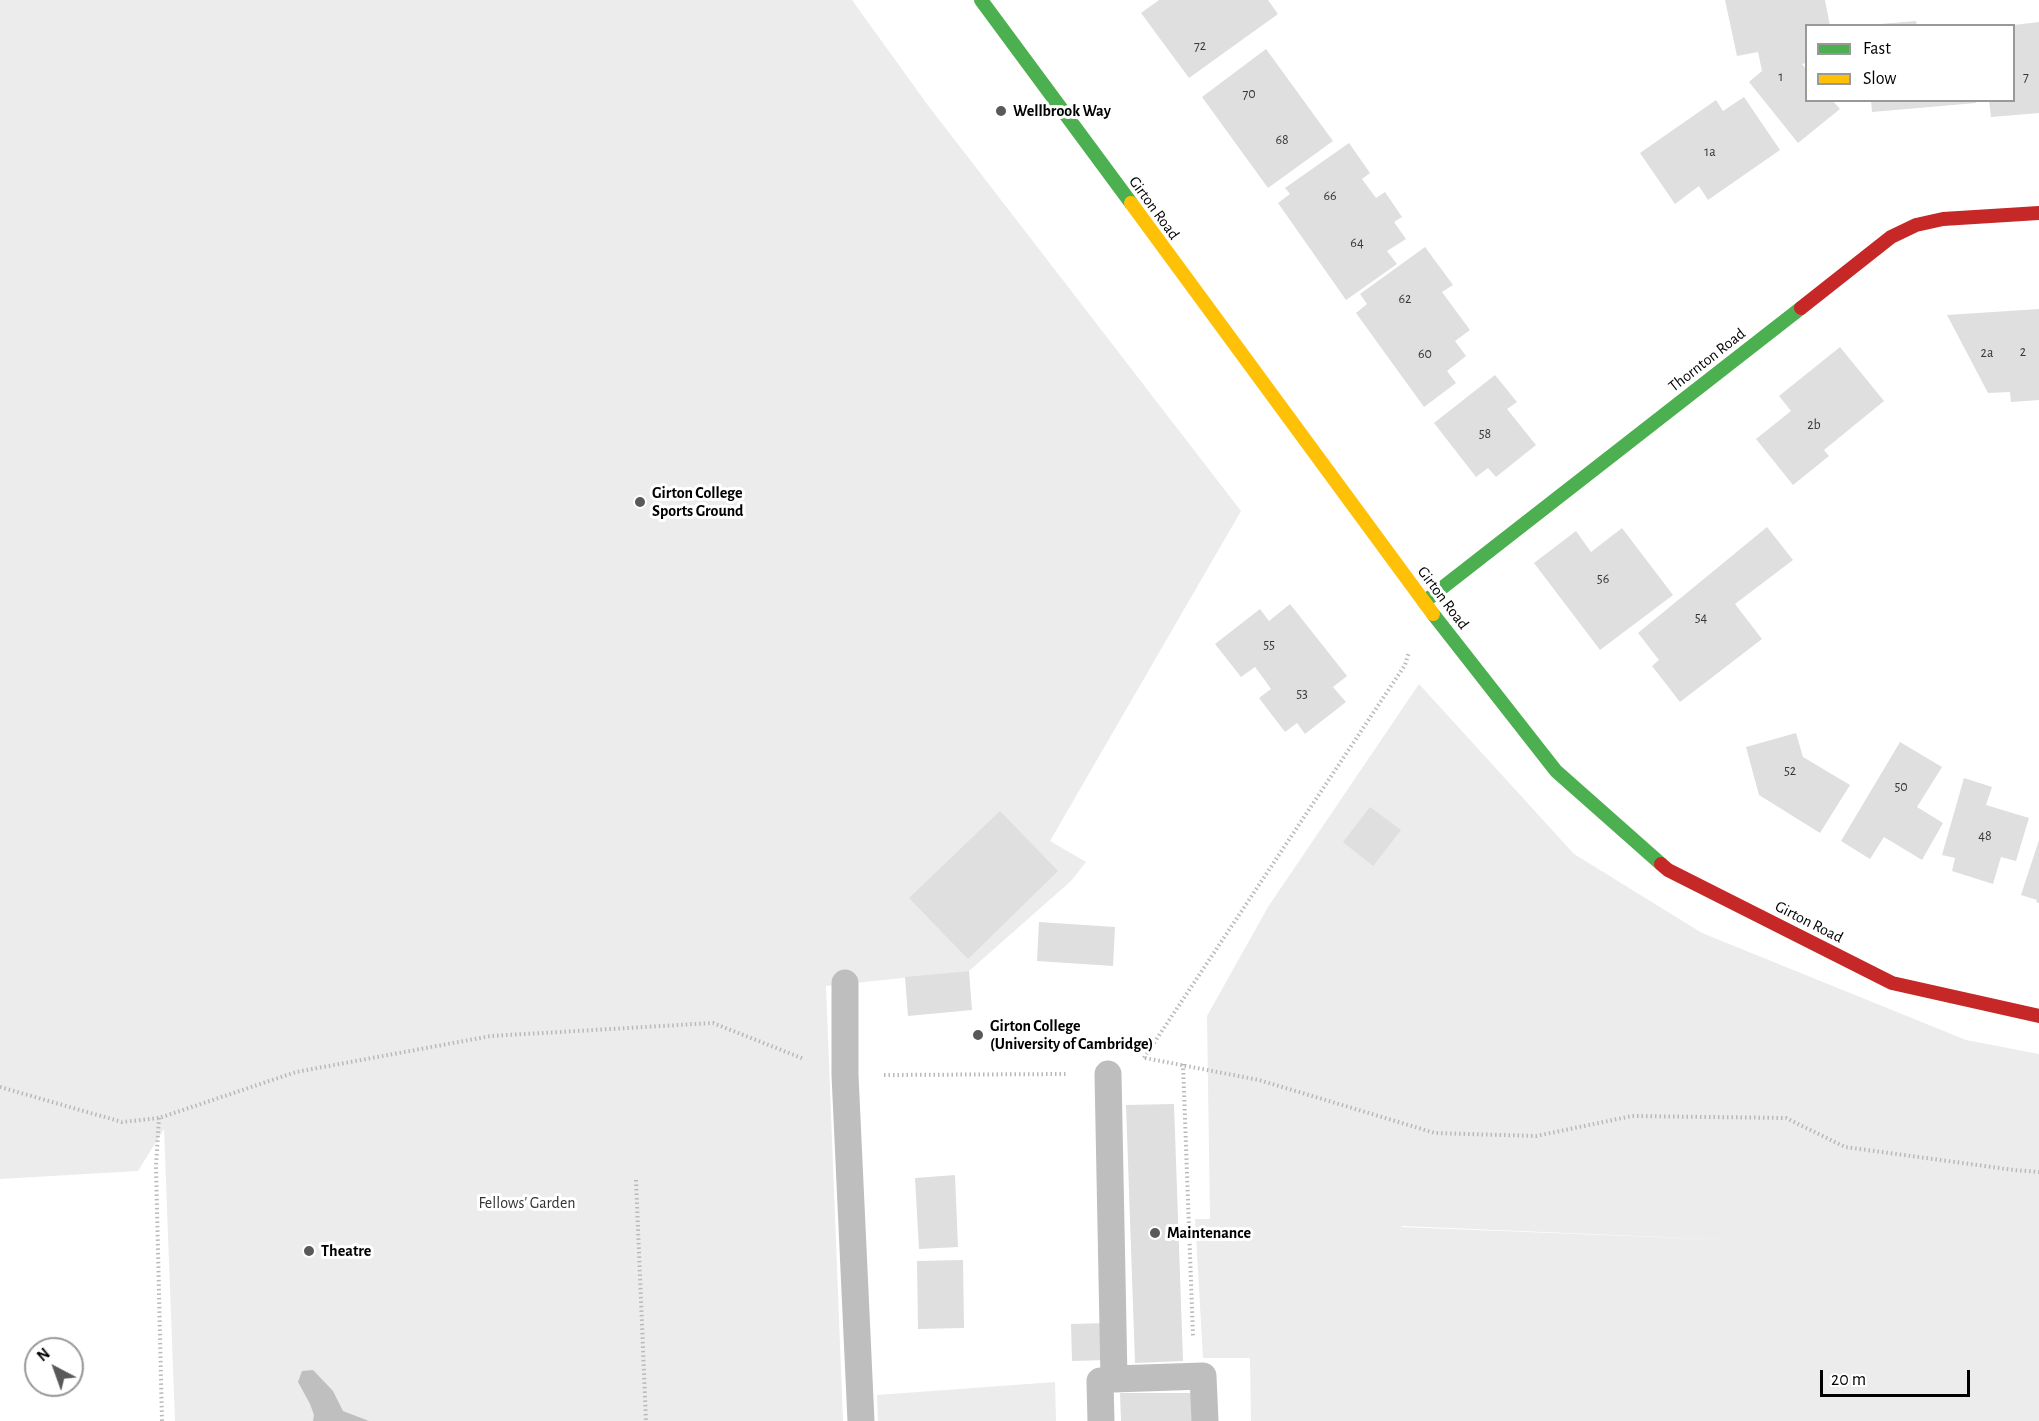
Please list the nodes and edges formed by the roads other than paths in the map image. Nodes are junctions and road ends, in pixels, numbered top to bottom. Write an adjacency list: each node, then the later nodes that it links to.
1 (981, 0): 3 (street, Girton Road)
2 (2039, 213): 3 (street, Thornton Road)
3 (1424, 602): 5 (street, Girton Road)
4 (845, 983): 8 (lane)
5 (2039, 1016)
6 (1108, 1074): 7 (lane)
7 (1114, 1379): 9 (lane); 10 (lane)
8 (861, 1421)
9 (1101, 1421)
10 (1205, 1421)

